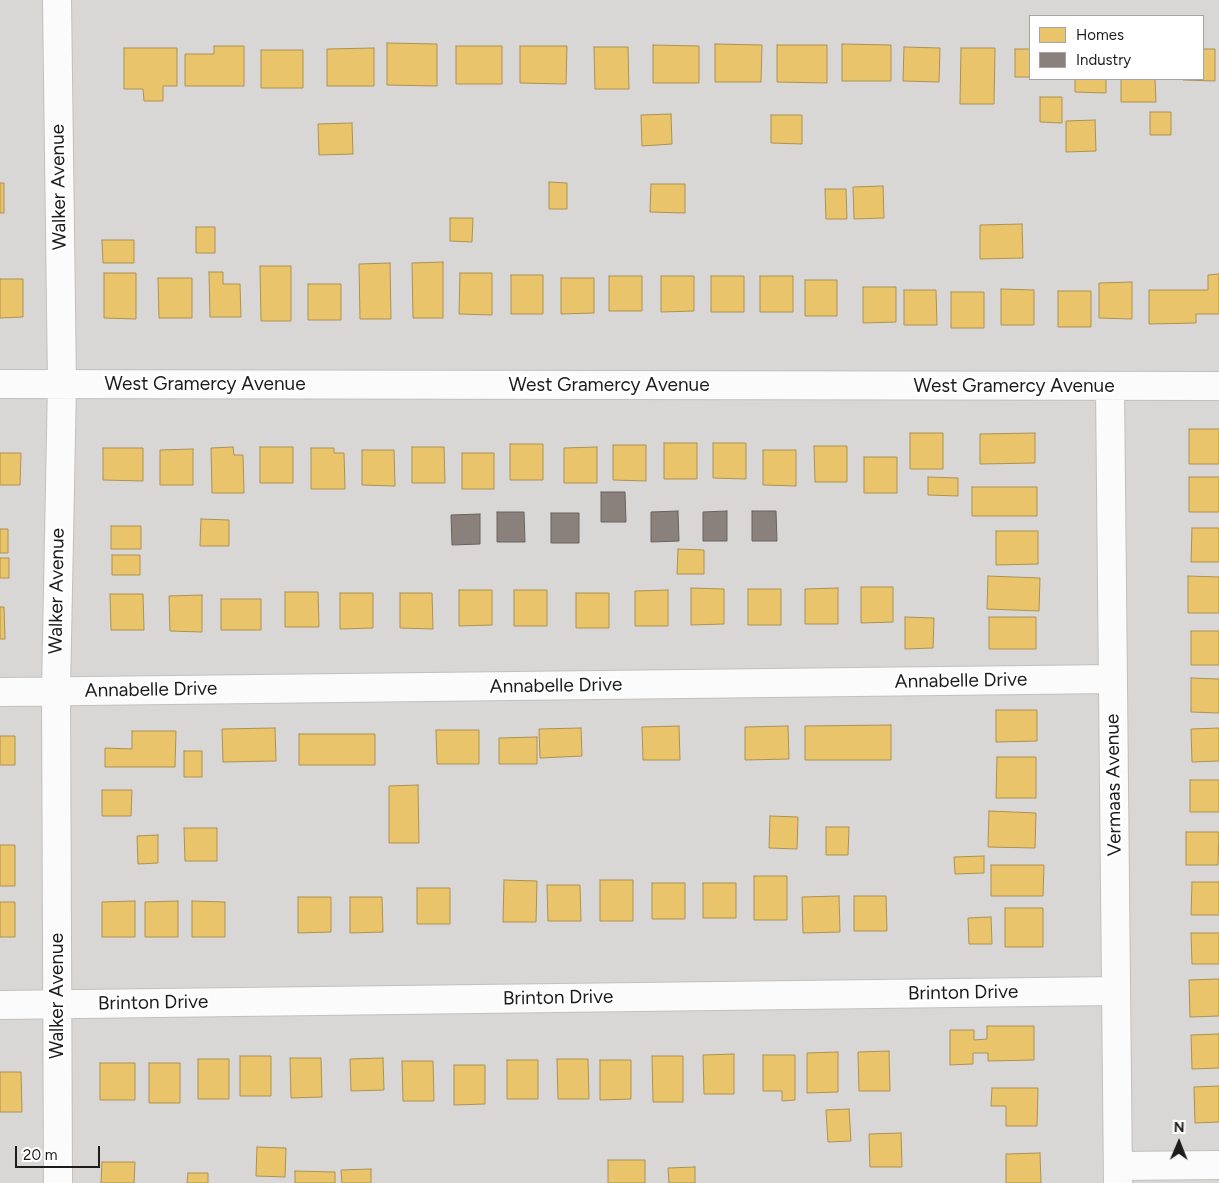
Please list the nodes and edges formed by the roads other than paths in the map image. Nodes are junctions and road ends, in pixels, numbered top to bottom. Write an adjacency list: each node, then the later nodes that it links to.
1 (57, 0): 3 (street, Walker Avenue)
2 (0, 384): 3 (street, West Gramercy Avenue)
3 (62, 384): 5 (street, West Gramercy Avenue); 8 (street, Walker Avenue)
4 (1219, 386): 5 (street, West Gramercy Avenue)
5 (1110, 387): 6 (street, Vermaas Avenue)
6 (1113, 679): 8 (street, Annabelle Drive); 9 (street, Vermaas Avenue)
7 (0, 692): 8 (street, Annabelle Drive)
8 (56, 692): 10 (street, Walker Avenue)
9 (1116, 991): 10 (street, Brinton Drive); 13 (street, Vermaas Avenue)
10 (57, 1004): 11 (street, Brinton Drive); 14 (street, Walker Avenue)
11 (0, 1005)
12 (1219, 1165): 13 (street)
13 (1118, 1174)
14 (58, 1183)

